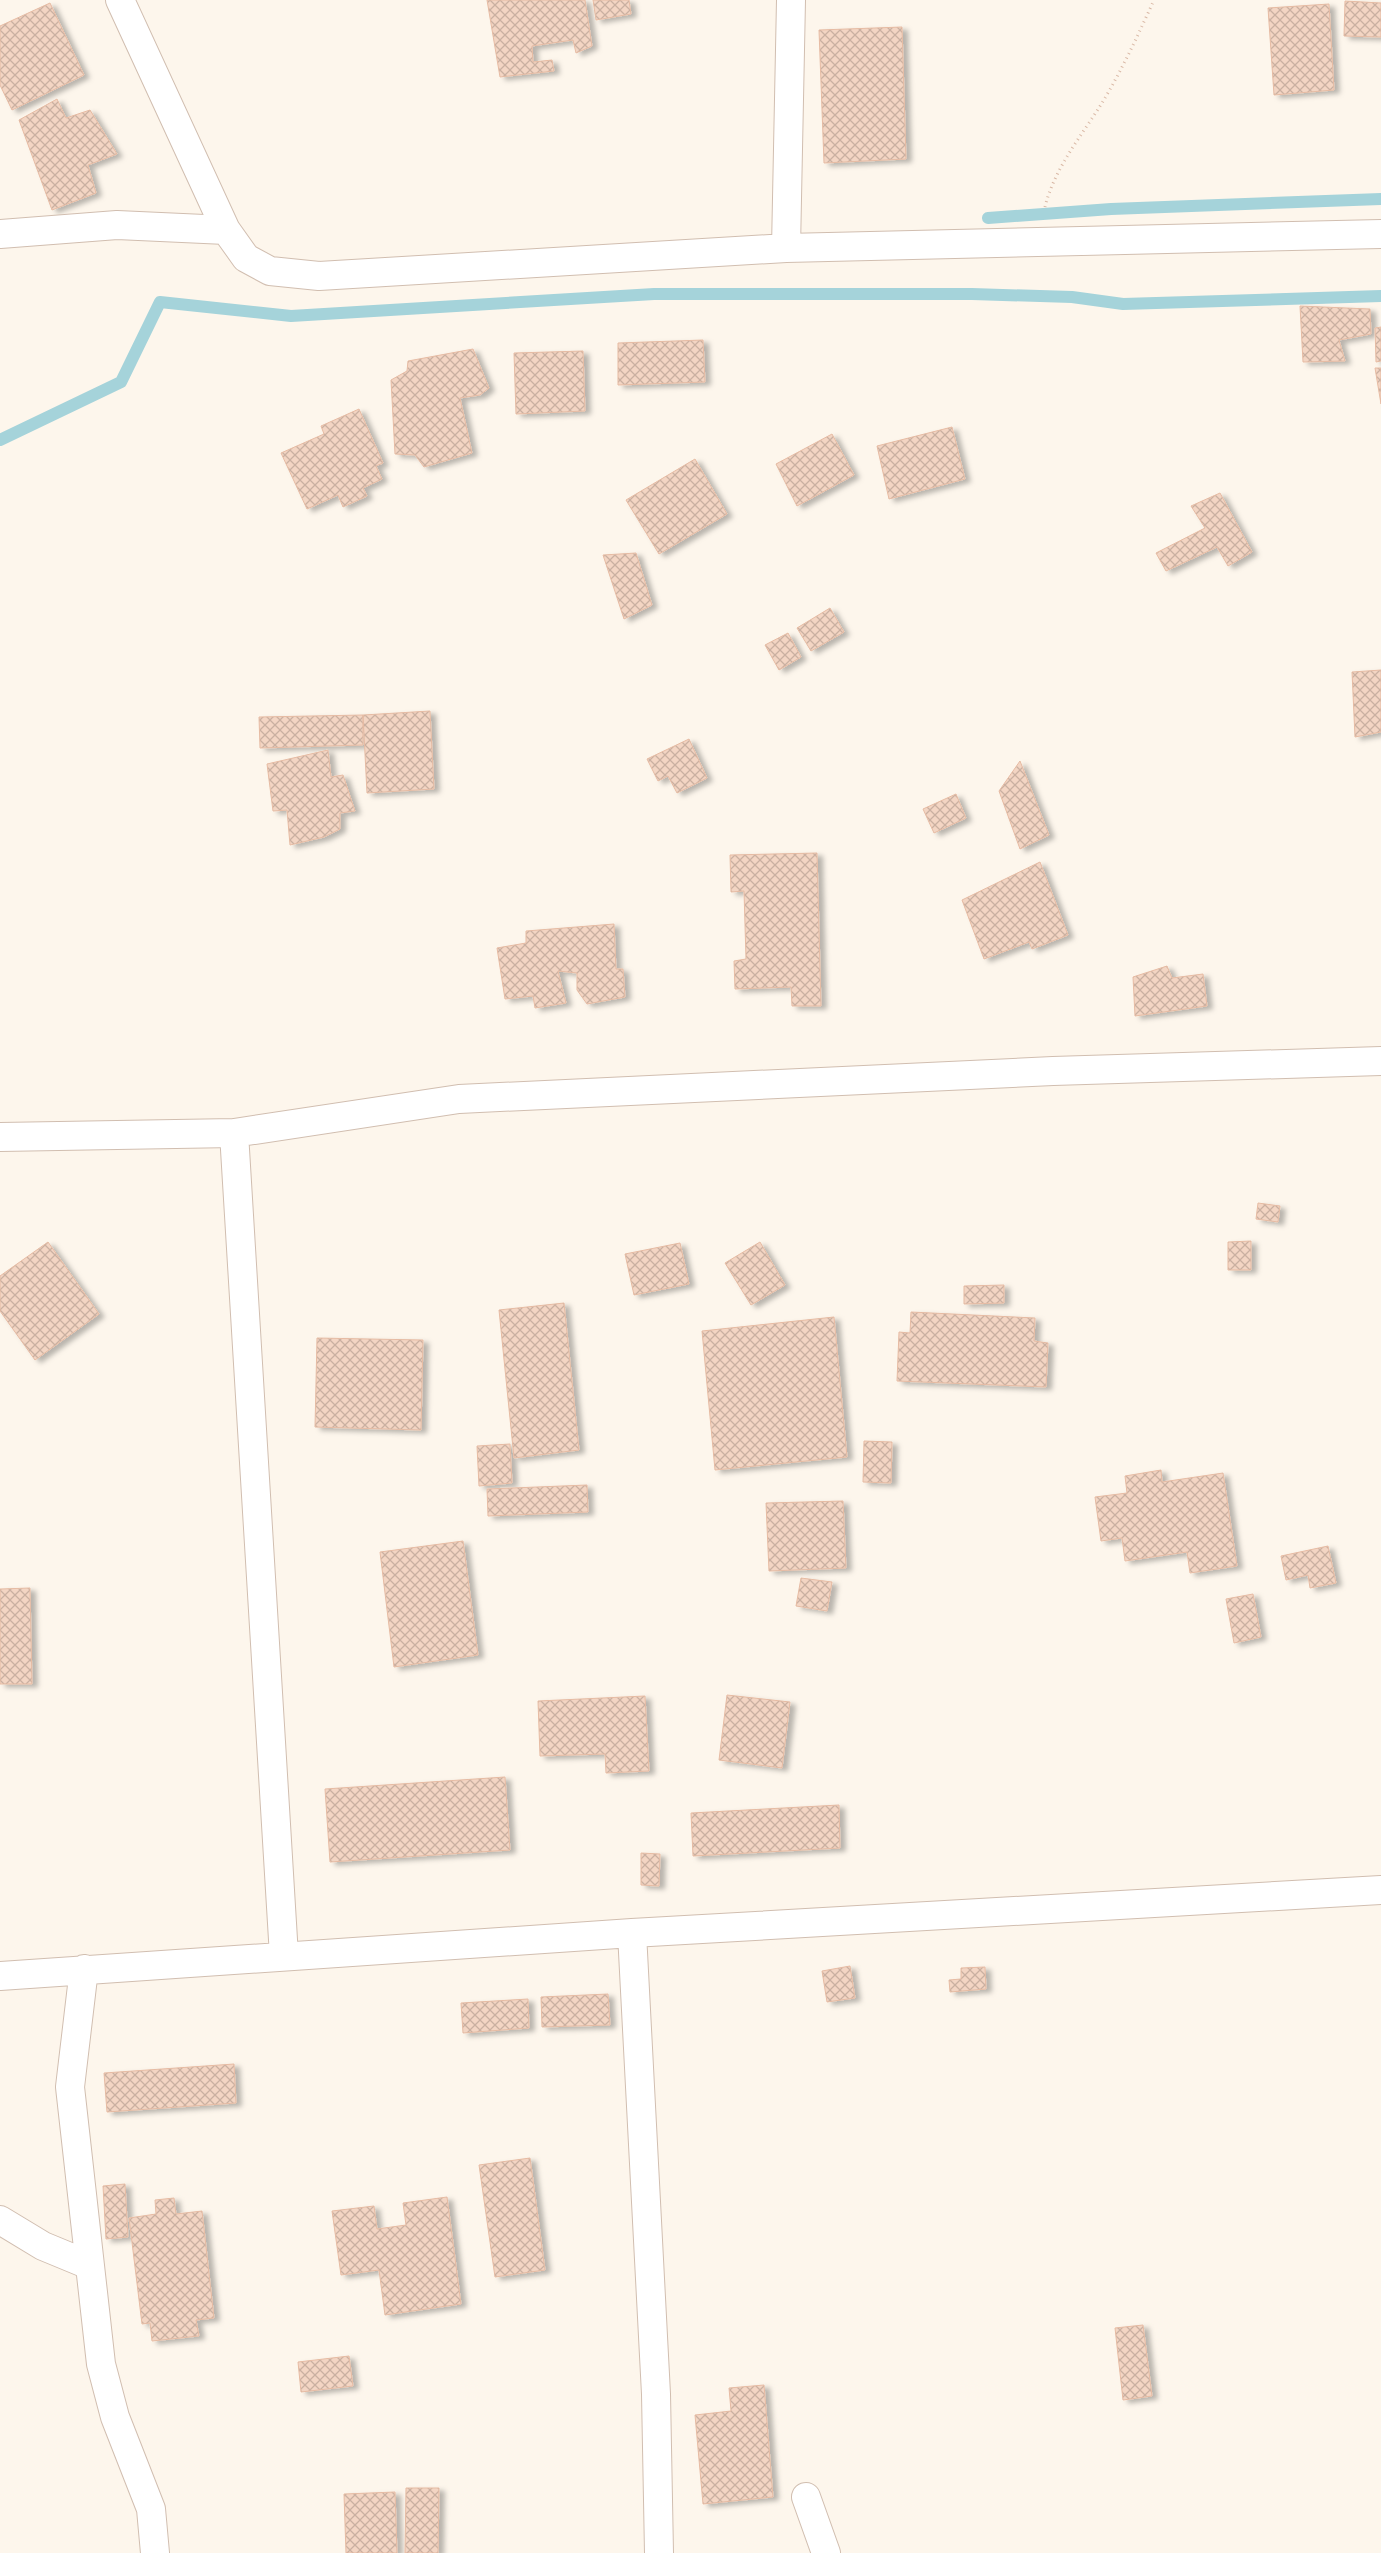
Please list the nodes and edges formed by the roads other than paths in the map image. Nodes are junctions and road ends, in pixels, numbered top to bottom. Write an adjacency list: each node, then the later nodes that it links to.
1 (120, 0): 3 (street)
2 (791, 0): 6 (street)
3 (226, 230): 4 (street); 6 (street)
4 (0, 234)
5 (1381, 234): 6 (street)
6 (786, 248)
7 (1381, 1061): 8 (street)
8 (234, 1133): 9 (street); 12 (street)
9 (0, 1137)
10 (1381, 1890): 11 (street)
11 (632, 1934): 12 (street); 19 (street)
12 (284, 1956): 13 (street)
13 (84, 1970): 14 (street); 16 (street)
14 (0, 1976)
15 (0, 2220): 16 (street)
16 (90, 2265): 18 (street)
17 (806, 2497): 20 (street)
18 (155, 2553)
19 (659, 2553)
20 (826, 2553)

